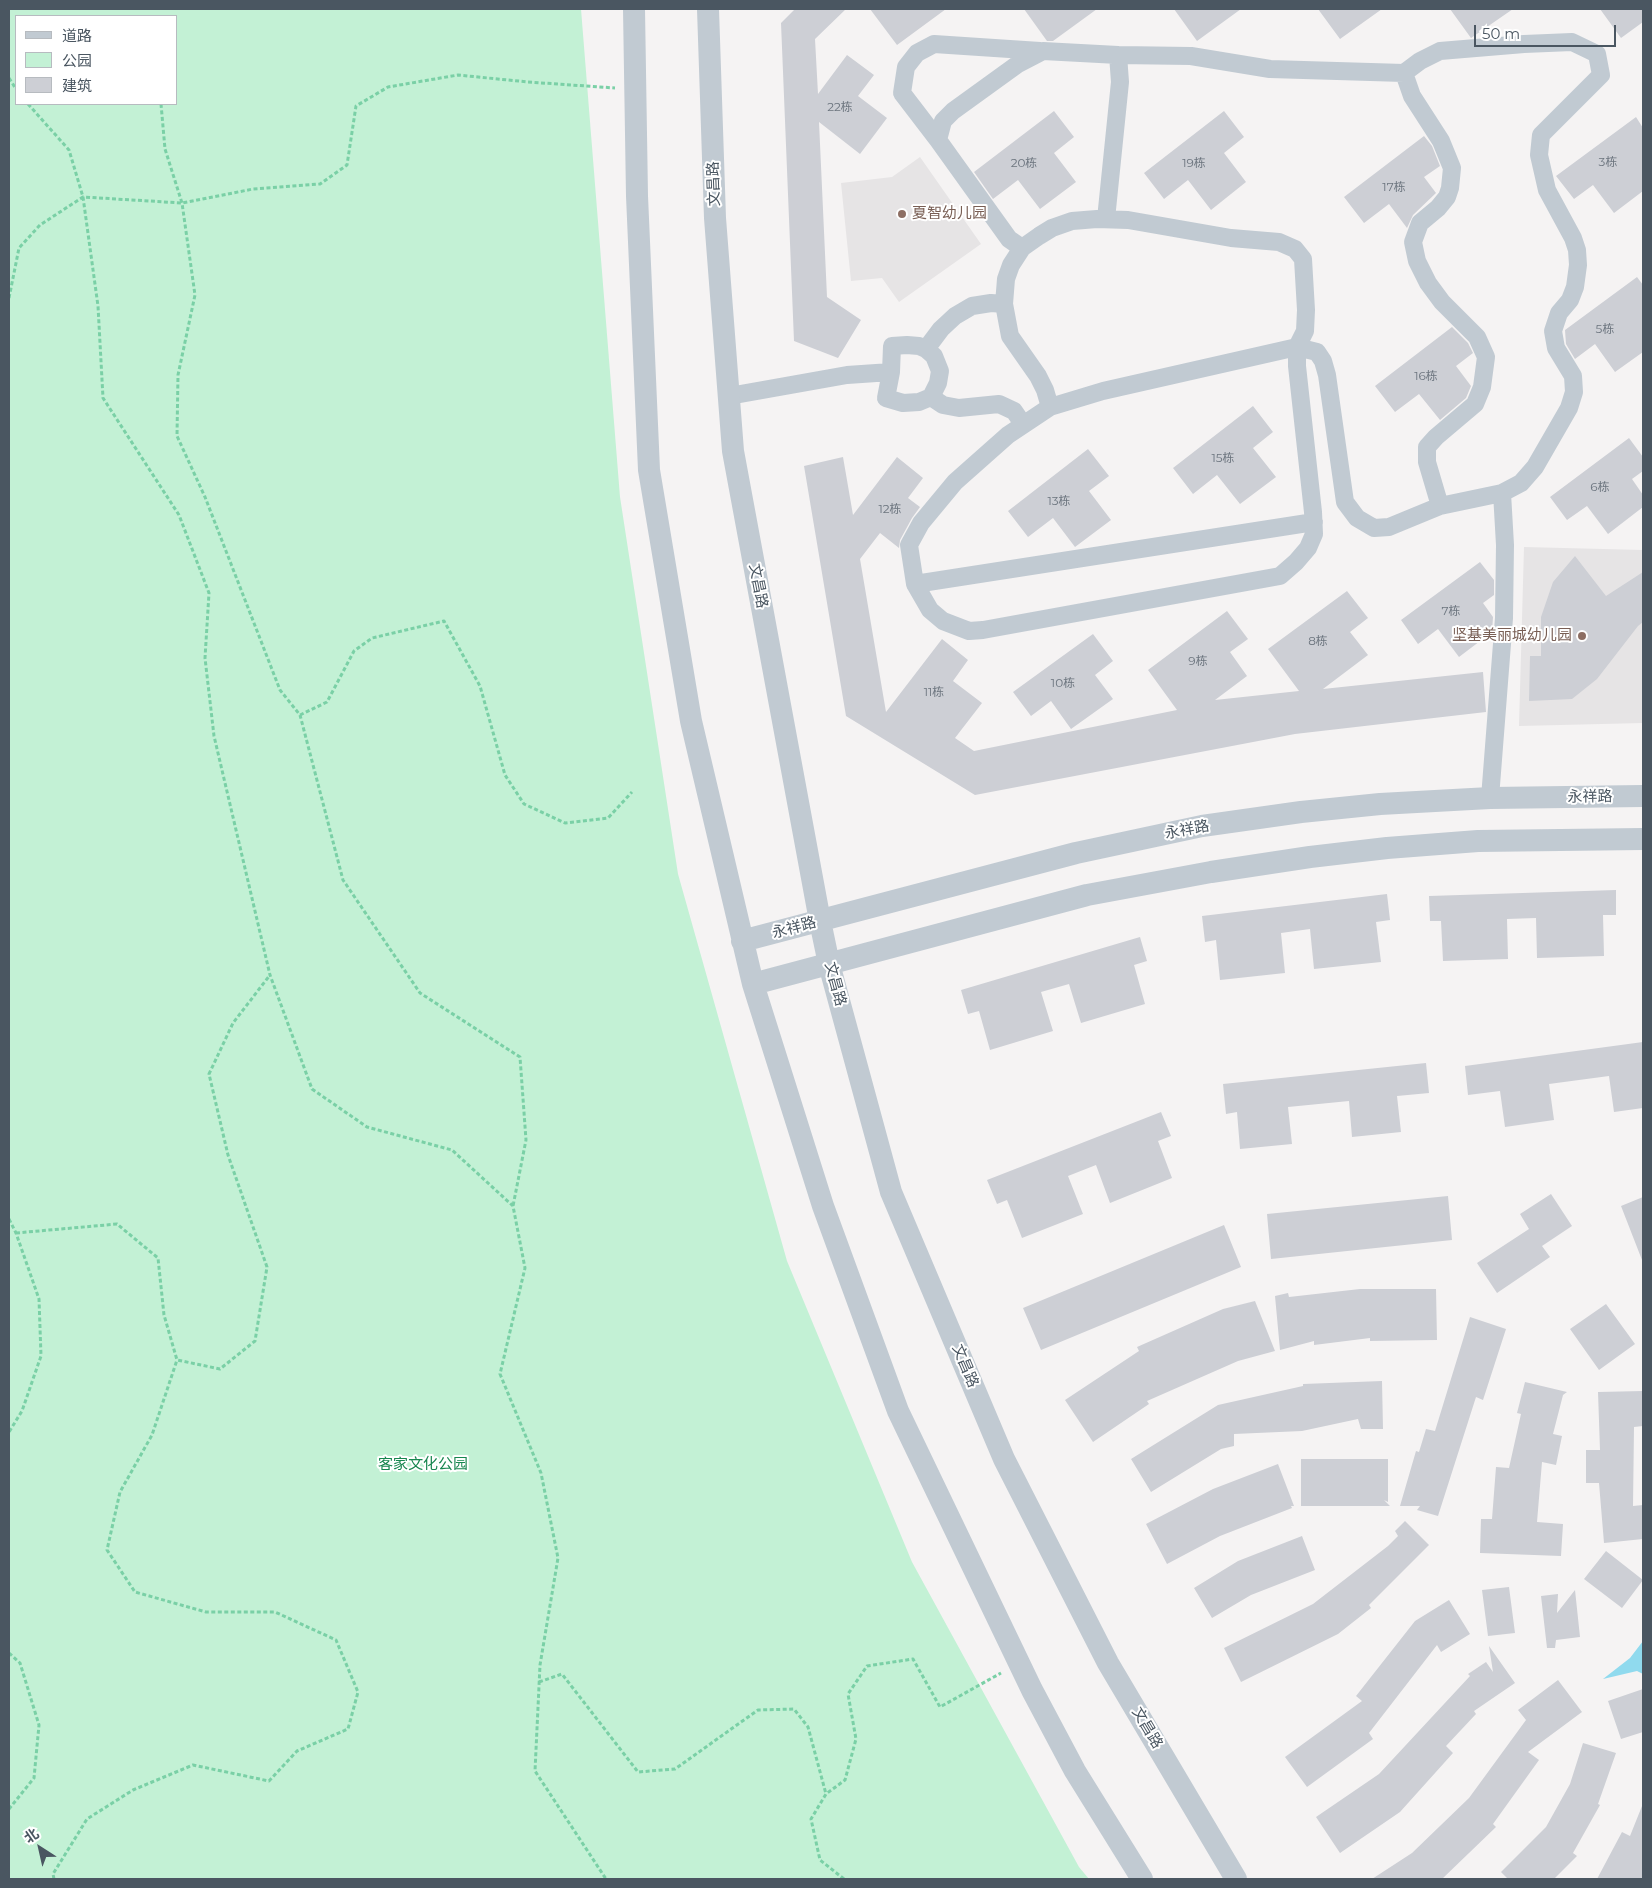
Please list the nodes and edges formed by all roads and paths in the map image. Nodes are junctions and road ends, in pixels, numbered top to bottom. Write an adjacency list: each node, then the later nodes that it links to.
1 (634, 9): 6 (street)
2 (708, 9): 19 (street, 文昌路)
3 (1043, 51): 4 (street); 9 (street); 9 (street)
4 (1118, 55): 5 (street); 12 (street)
5 (1404, 73): 23 (street); 24 (street)
6 (636, 90): 11 (path); 33 (street)
7 (29, 105): 10 (path)
8 (161, 105): 11 (path)
9 (938, 140): 13 (street)
10 (83, 198): 11 (path); 14 (path); 35 (path)
11 (182, 204): 27 (path)
12 (1106, 219): 13 (street); 16 (street)
13 (1022, 248): 15 (street)
14 (9, 298)
15 (1004, 304): 17 (street); 21 (street)
16 (1297, 348): 21 (street); 24 (street); 25 (street)
17 (926, 349): 18 (street); 20 (street)
18 (891, 372): 19 (street); 20 (street)
19 (729, 396): 32 (street, 文昌路)
20 (931, 397): 22 (street)
21 (1050, 407): 22 (street)
22 (1023, 424): 26 (street)
23 (1502, 493): 24 (street); 30 (street)
24 (1440, 506)
25 (1314, 522): 26 (street); 26 (street)
26 (915, 584)
27 (300, 715): 28 (path); 37 (path)
28 (632, 792)
29 (1643, 796): 30 (street, 永祥路)
30 (1490, 798): 32 (street, 永祥路)
31 (1643, 839): 34 (street)
32 (820, 921): 33 (street, 永祥路); 34 (street, 文昌路)
33 (742, 941): 36 (street)
34 (829, 964): 36 (street); 51 (street, 文昌路)
35 (270, 975): 37 (path); 40 (path)
36 (753, 984): 43 (street)
37 (513, 1206): 44 (path)
38 (9, 1219): 39 (path)
39 (16, 1233): 40 (path); 41 (path)
40 (177, 1360): 47 (path)
41 (9, 1432)
42 (9, 1653): 46 (path)
43 (1019, 1664): 45 (path); 50 (street)
44 (539, 1682): 45 (path); 48 (path)
45 (826, 1794): 49 (path)
46 (9, 1809)
47 (54, 1879)
48 (606, 1879)
49 (844, 1879)
50 (1142, 1879)
51 (1236, 1879)

